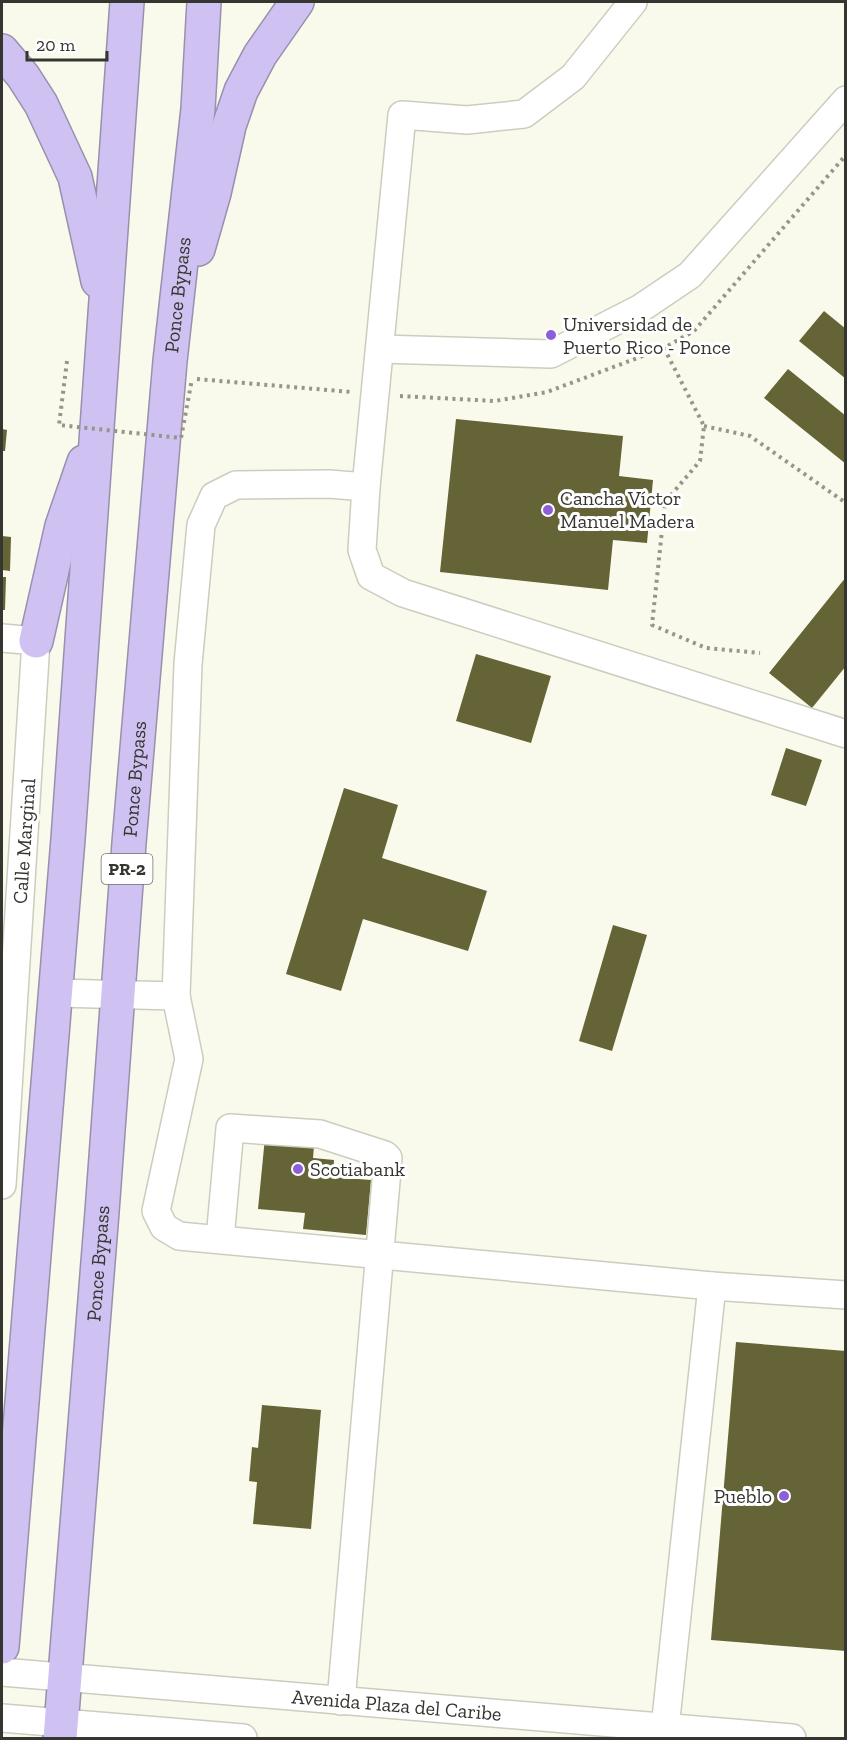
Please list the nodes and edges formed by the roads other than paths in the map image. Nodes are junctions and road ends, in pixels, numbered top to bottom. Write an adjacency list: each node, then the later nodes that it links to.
1 (127, 2): 7 (highway)
2 (204, 2): 8 (highway, Ponce Bypass / PR-2)
3 (297, 2): 8 (highway)
4 (633, 2): 9 (street)
5 (2, 51): 7 (highway)
6 (846, 100): 9 (street)
7 (106, 313): 10 (highway)
8 (174, 328): 16 (highway, Ponce Bypass / PR-2)
9 (380, 349): 11 (street)
10 (98, 436): 13 (highway); 15 (highway)
11 (366, 487): 14 (street); 17 (street)
12 (2, 638): 13 (street)
13 (36, 641): 18 (street, Calle Marginal)
14 (846, 734)
15 (56, 993): 16 (street); 24 (highway)
16 (118, 994): 17 (street); 26 (highway, Ponce Bypass / PR-2)
17 (176, 996): 20 (street)
18 (4, 1099): 19 (street, Calle Marginal)
19 (2, 1185)
20 (220, 1239): 21 (street); 21 (street)
21 (381, 1255): 22 (street); 27 (street)
22 (712, 1286): 23 (street); 29 (street)
23 (846, 1295)
24 (2, 1647)
25 (2, 1672): 26 (street, Avenida Plaza del Caribe)
26 (64, 1679): 27 (street, Avenida Plaza del Caribe); 30 (highway, Ponce Bypass / PR-2)
27 (341, 1701): 29 (street, Avenida Plaza del Caribe)
28 (2, 1718): 30 (street)
29 (665, 1728): 32 (street, Avenida Plaza del Caribe)
30 (61, 1730): 31 (street)
31 (243, 1738)
32 (792, 1738)

